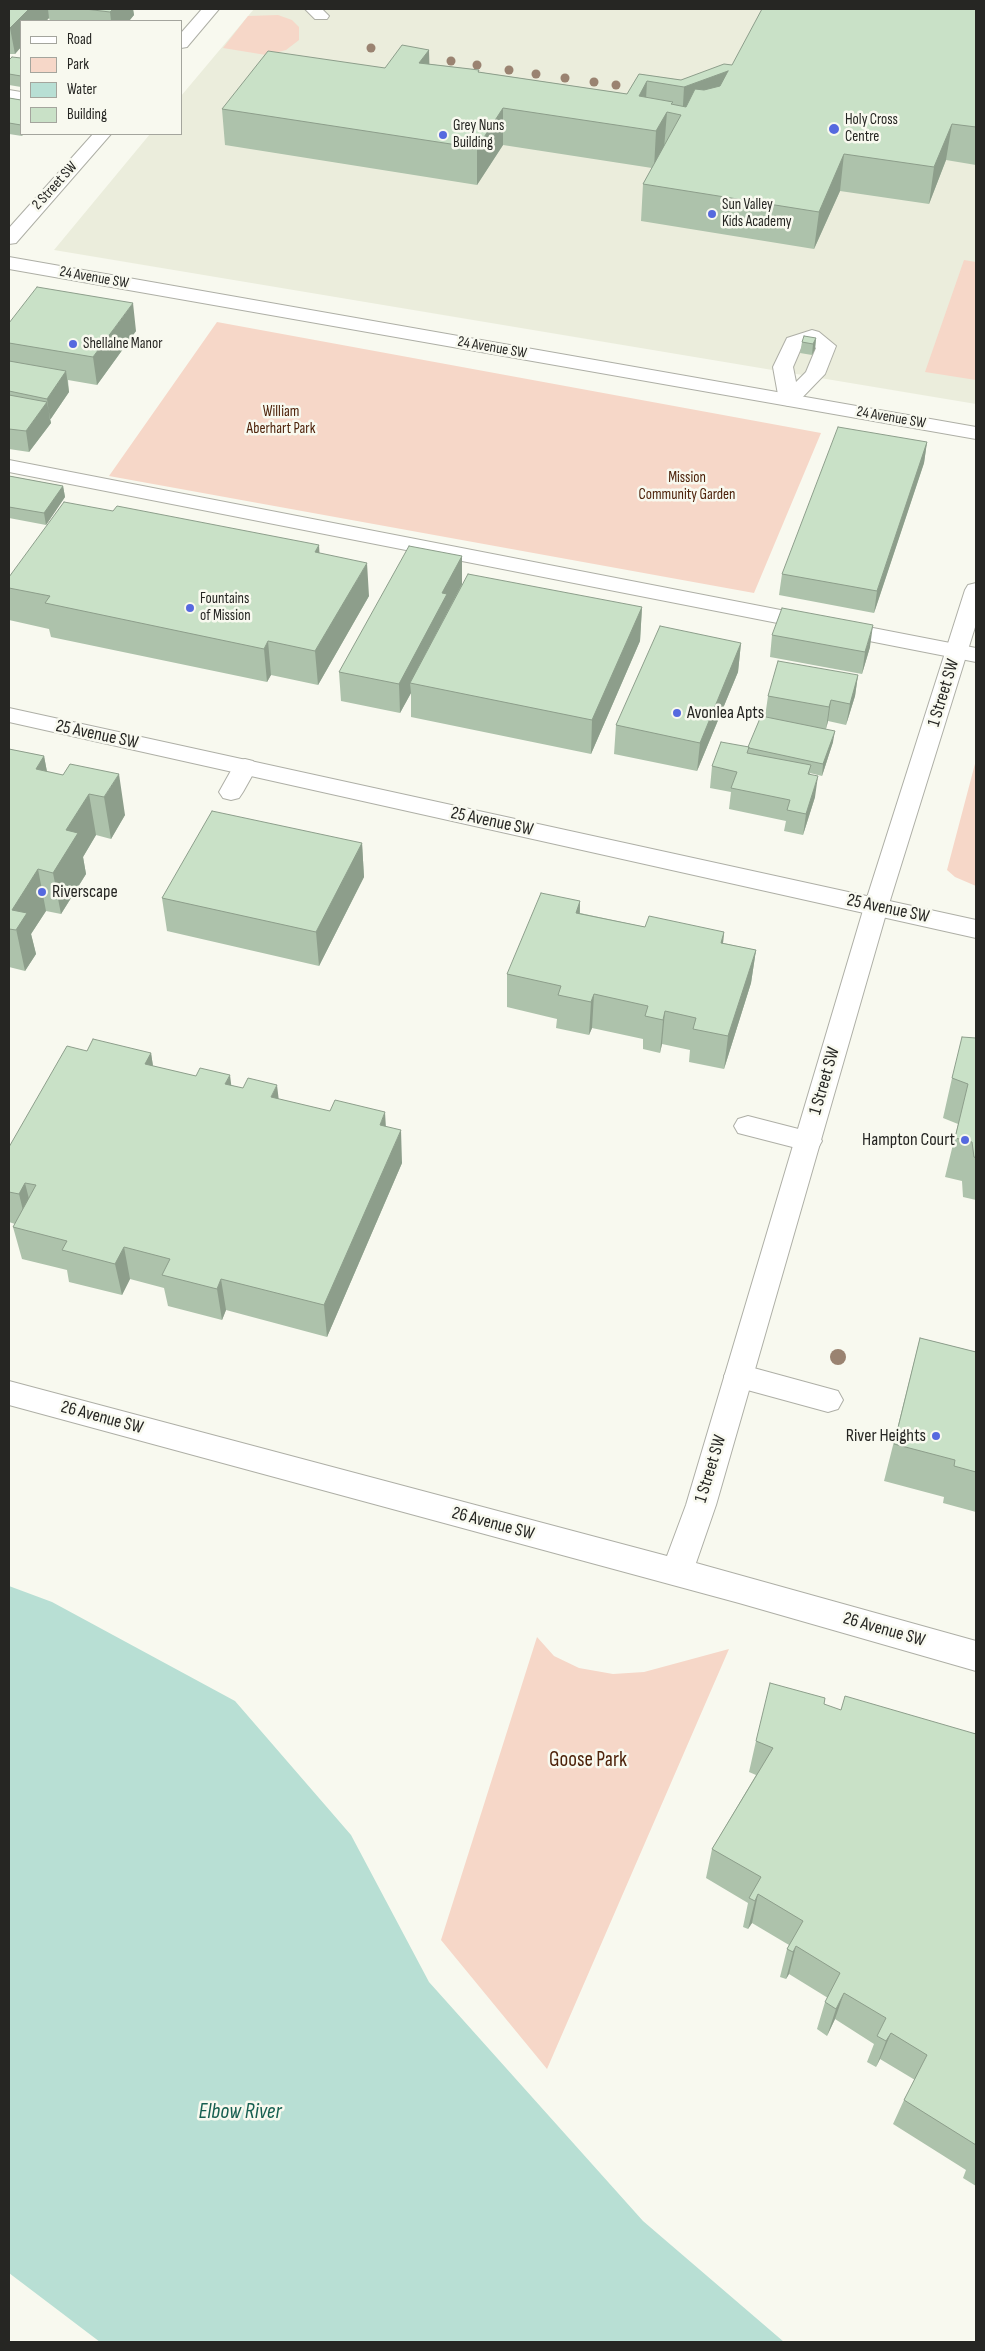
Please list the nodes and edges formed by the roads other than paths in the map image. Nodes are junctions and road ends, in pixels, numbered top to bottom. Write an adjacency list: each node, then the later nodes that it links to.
1 (211, 9): 2 (street)
2 (182, 42)
3 (101, 135): 4 (street, 2 Street SW)
4 (9, 239)
5 (9, 263): 6 (street, 24 Avenue SW)
6 (976, 433)
7 (9, 466): 9 (street)
8 (976, 590): 9 (street, 1 Street SW)
9 (967, 653): 13 (street, 1 Street SW)
10 (9, 715): 11 (street, 25 Avenue SW)
11 (245, 768): 12 (street); 13 (street, 25 Avenue SW)
12 (231, 792)
13 (876, 907): 14 (street, 25 Avenue SW); 16 (street, 1 Street SW)
14 (976, 928)
15 (748, 1126): 16 (street)
16 (808, 1140): 17 (street, 1 Street SW)
17 (739, 1376): 19 (street); 20 (street, 1 Street SW)
18 (9, 1393): 20 (street, 26 Avenue SW)
19 (828, 1400)
20 (677, 1572): 21 (street, 26 Avenue SW)
21 (976, 1656)

